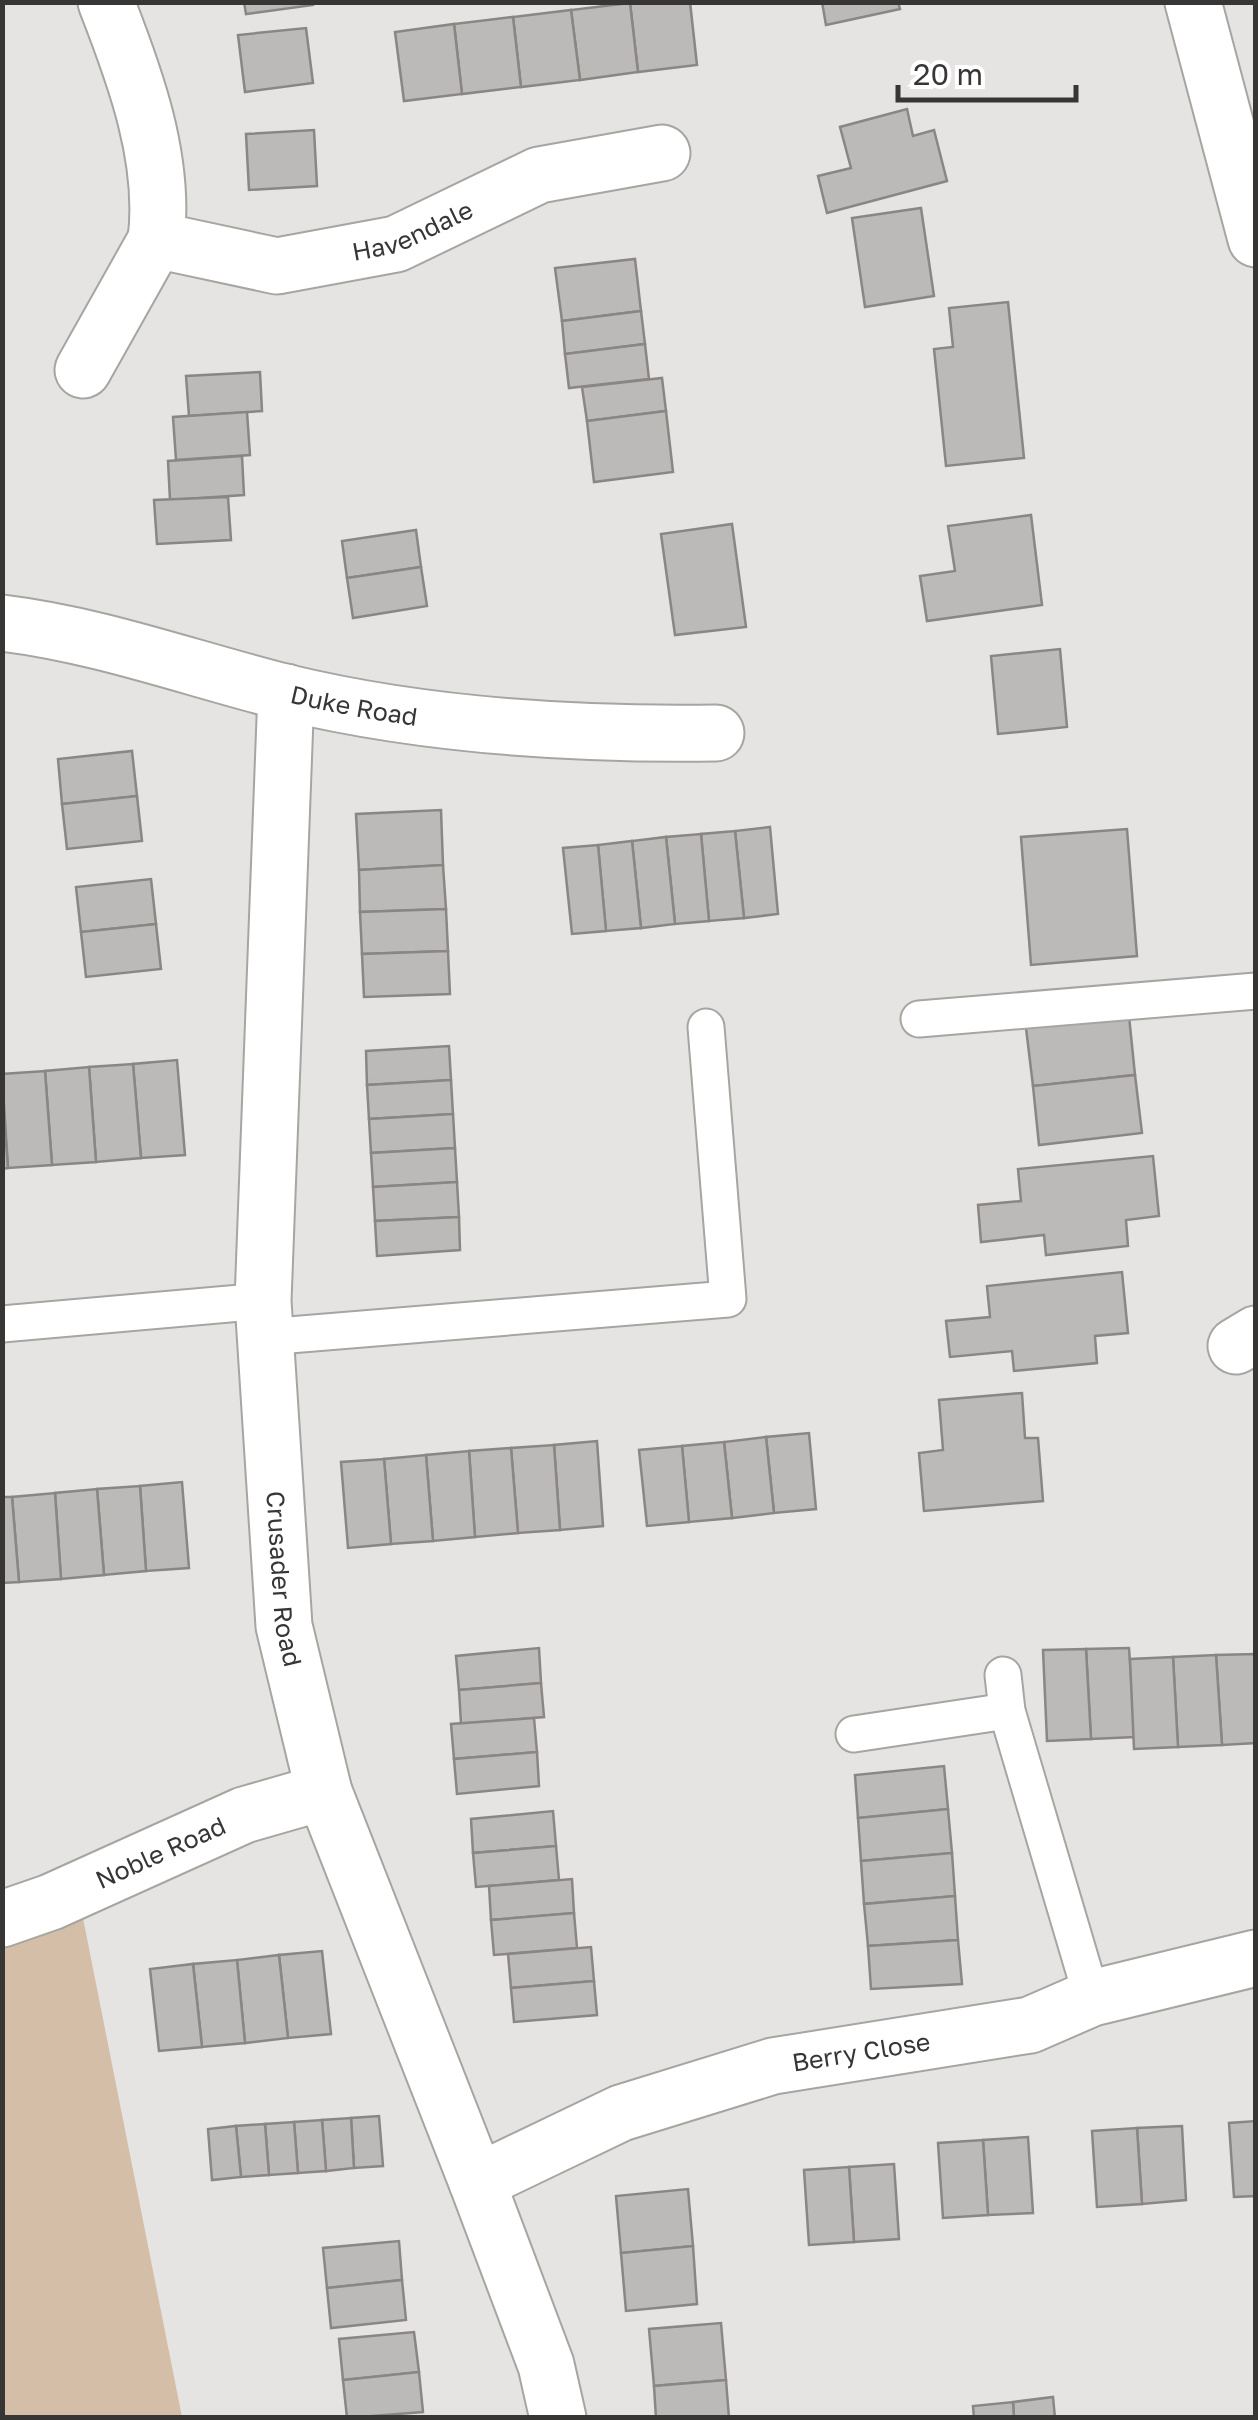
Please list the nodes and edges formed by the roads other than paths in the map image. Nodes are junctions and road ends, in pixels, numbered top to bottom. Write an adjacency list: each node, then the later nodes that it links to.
1 (106, 2): 5 (street)
2 (1193, 2): 4 (street)
3 (662, 154): 5 (street, Havendale)
4 (1256, 239)
5 (156, 240): 6 (street)
6 (83, 370)
7 (2, 623): 8 (street, Duke Road)
8 (286, 692): 9 (street, Duke Road); 13 (street, Crusader Road)
9 (716, 733)
10 (1256, 991): 11 (lane)
11 (919, 1019)
12 (706, 1027): 13 (lane)
13 (264, 1319): 14 (lane); 18 (street, Crusader Road)
14 (2, 1324)
15 (1003, 1675): 16 (lane)
16 (1007, 1711): 17 (lane); 21 (lane)
17 (854, 1734)
18 (324, 1792): 19 (street, Noble Road); 22 (street, Crusader Road)
19 (2, 1919)
20 (1256, 1958): 21 (street, Berry Close)
21 (1092, 1998): 22 (street, Berry Close)
22 (478, 2182): 23 (street, Crusader Road)
23 (558, 2418)

